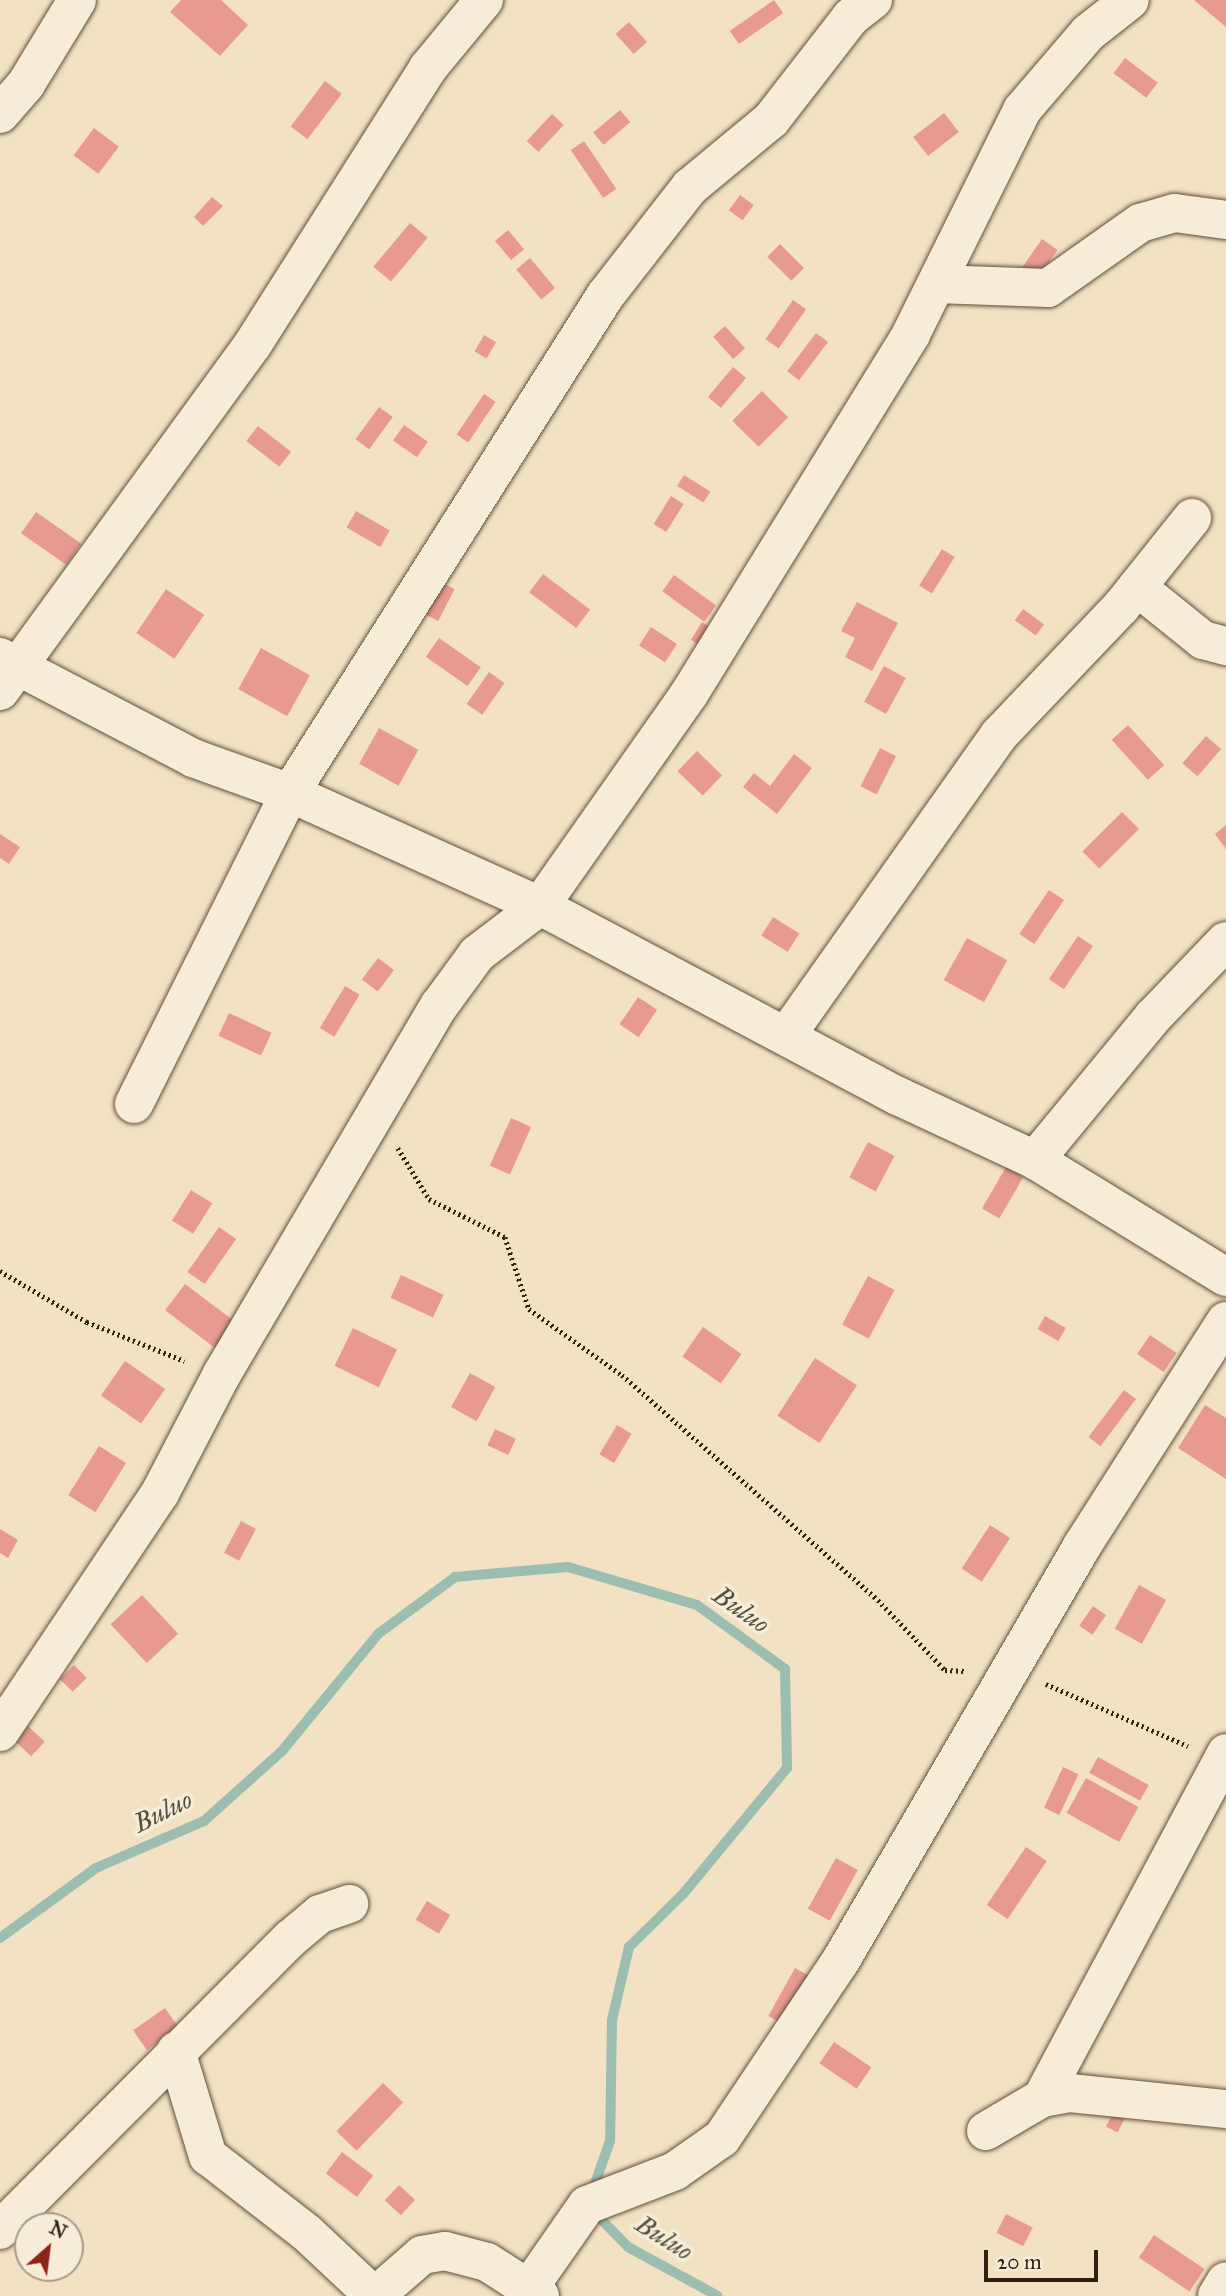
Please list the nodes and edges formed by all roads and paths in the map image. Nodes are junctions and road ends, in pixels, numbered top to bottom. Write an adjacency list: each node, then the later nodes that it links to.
1 (77, 0): 5 (street)
2 (484, 0): 11 (street)
3 (873, 0): 12 (street)
4 (1130, 0): 7 (street)
5 (0, 114)
6 (1226, 220): 7 (street)
7 (937, 284): 13 (street)
8 (1192, 518): 9 (street)
9 (1138, 587): 10 (street); 15 (street)
10 (1226, 646)
11 (6, 672): 12 (street)
12 (289, 793): 13 (street); 16 (street)
13 (540, 906): 15 (street); 17 (street)
14 (1226, 941): 18 (street)
15 (786, 1036): 18 (street)
16 (134, 1104)
17 (375, 1112): 22 (street); 23 (path)
18 (1035, 1160): 20 (street)
19 (0, 1271): 22 (path)
20 (1226, 1277)
21 (1226, 1321): 23 (street)
22 (222, 1374): 24 (street)
23 (1010, 1672): 25 (path); 33 (street)
24 (0, 1732)
25 (1225, 1755): 28 (street)
26 (349, 1905): 27 (street)
27 (176, 2051): 31 (street); 34 (street)
28 (1042, 2098): 29 (street); 30 (street)
29 (1226, 2109)
30 (986, 2131)
31 (0, 2230)
32 (1226, 2281): 35 (street)
33 (534, 2292): 34 (street)
34 (375, 2296)
35 (1217, 2296)

